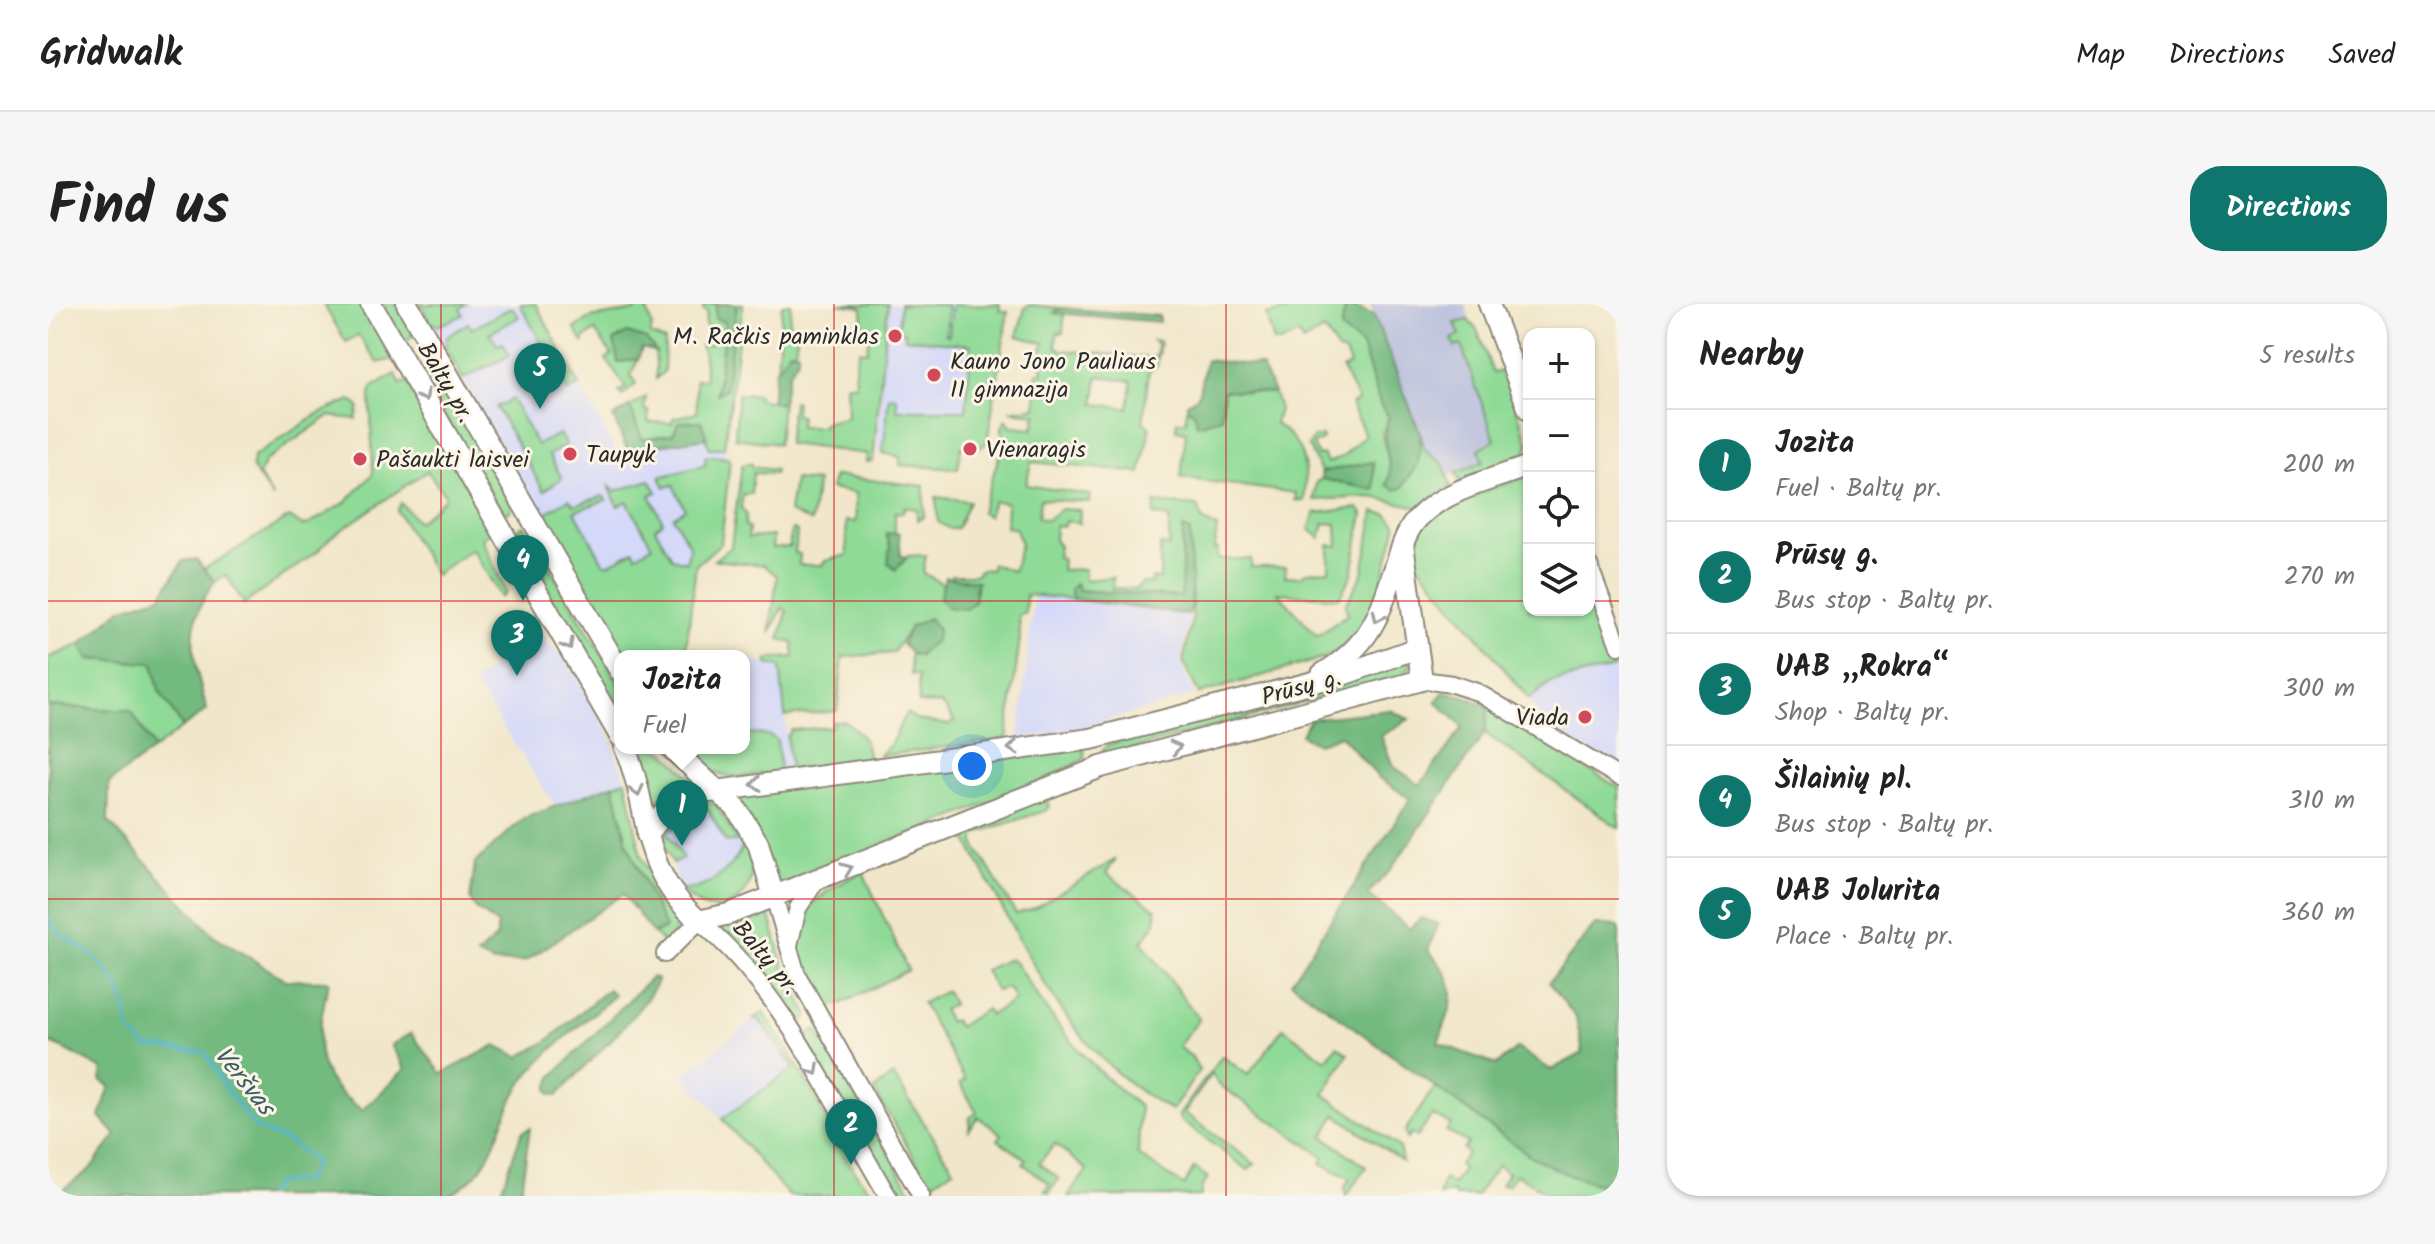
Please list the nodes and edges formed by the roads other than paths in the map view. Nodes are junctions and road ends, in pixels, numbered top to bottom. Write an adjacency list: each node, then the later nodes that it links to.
1 (371, 304): 5 (main road, Baltų pr.)
2 (407, 304): 4 (main road, Baltų pr.)
3 (1489, 304): 6 (main road)
4 (428, 340): 5 (main road); 8 (main road, Baltų pr.)
5 (402, 357): 9 (main road, Baltų pr., one-way to 9)
6 (1525, 400)
7 (1523, 468): 10 (main road, Prūsų g.)
8 (528, 511): 9 (main road); 14 (main road, Baltų pr.)
9 (500, 528): 17 (main road, Baltų pr., one-way to 17)
10 (1403, 544): 13 (main road); 16 (main road, Prūsų g., one-way to 16)
11 (1595, 581): 12 (street)
12 (1619, 646)
13 (1417, 648): 15 (main road); 16 (main road, Prūsų g.)
14 (614, 661)
15 (1422, 680): 21 (main road, Prūsų g., one-way to 15); 22 (street, Prūsų g.)
16 (1308, 683): 18 (main road, Prūsų g.)
17 (614, 726)
18 (1091, 739): 21 (main road); 23 (main road, Prūsų g., one-way to 23)
19 (627, 754): 24 (main road, Baltų pr., one-way to 24)
20 (678, 754): 23 (main road, Baltų pr.)
21 (1101, 767): 26 (main road, Prūsų g., one-way to 21)
22 (1619, 777)
23 (718, 790): 24 (main road, Prūsų g.); 25 (main road, Baltų pr.)
24 (647, 835): 29 (main road, Baltų pr.)
25 (765, 867): 27 (main road, Baltų pr.); 28 (main road)
26 (816, 881): 27 (main road, Prūsų g.); 30 (street)
27 (774, 897): 28 (main road, Prūsų g.); 30 (street, Baltų pr.)
28 (749, 906): 29 (main road, Prūsų g.)
29 (699, 921): 31 (street); 33 (street, Baltų pr.)
30 (788, 950): 32 (street, Baltų pr.)
31 (665, 954)
32 (820, 1019): 33 (street); 35 (street, Baltų pr.)
33 (794, 1035): 34 (street, Baltų pr., one-way to 34)
34 (888, 1196)
35 (921, 1196)

